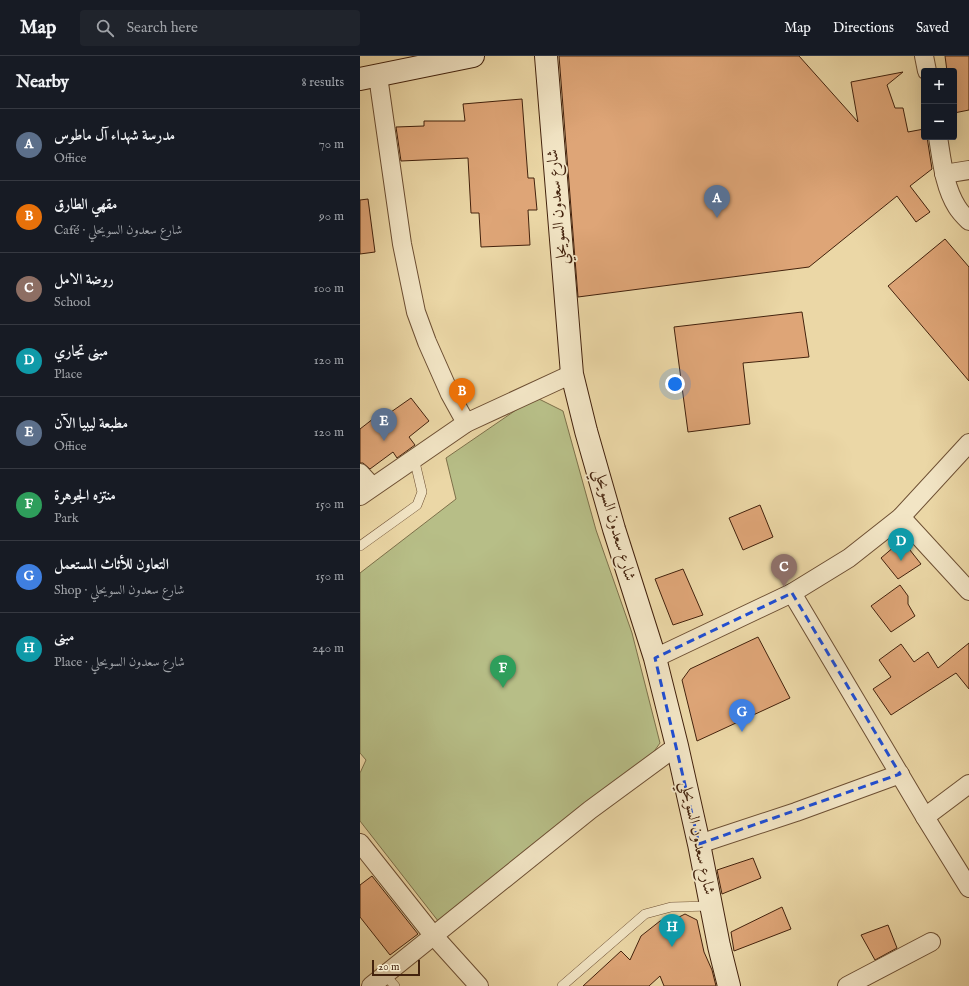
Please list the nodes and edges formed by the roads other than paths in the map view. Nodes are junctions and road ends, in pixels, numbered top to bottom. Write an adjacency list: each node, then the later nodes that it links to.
1 (473, 56): 4 (main road)
2 (546, 56): 11 (main road, شارع سعدون السويحلي)
3 (924, 56): 5 (street)
4 (435, 60): 6 (main road)
5 (926, 68)
6 (369, 77): 12 (street)
7 (938, 140): 9 (street)
8 (969, 170): 9 (street)
9 (944, 174): 10 (street)
10 (969, 221)
11 (572, 374): 12 (street); 21 (main road, شارع سعدون السويحلي)
12 (466, 423): 14 (street)
13 (969, 443): 17 (street)
14 (414, 458): 16 (street); 18 (lane)
15 (360, 473): 16 (street)
16 (366, 491)
17 (901, 516): 19 (street); 20 (street)
18 (360, 546)
19 (969, 591)
20 (792, 594): 21 (street); 23 (street)
21 (655, 658): 22 (main road, شارع سعدون السويحلي)
22 (678, 746): 27 (main road, شارع سعدون السويحلي); 30 (street)
23 (900, 774): 25 (street); 27 (street)
24 (969, 784): 25 (street)
25 (925, 817): 28 (street)
26 (360, 842): 30 (street)
27 (699, 844): 29 (main road, شارع سعدون السويحلي)
28 (969, 888)
29 (711, 906): 35 (lane); 36 (main road, شارع سعدون السويحلي)
30 (433, 935): 32 (street); 34 (street)
31 (931, 942): 37 (street)
32 (390, 980): 33 (street)
33 (370, 986)
34 (479, 986)
35 (562, 986)
36 (729, 986)
37 (847, 986)

